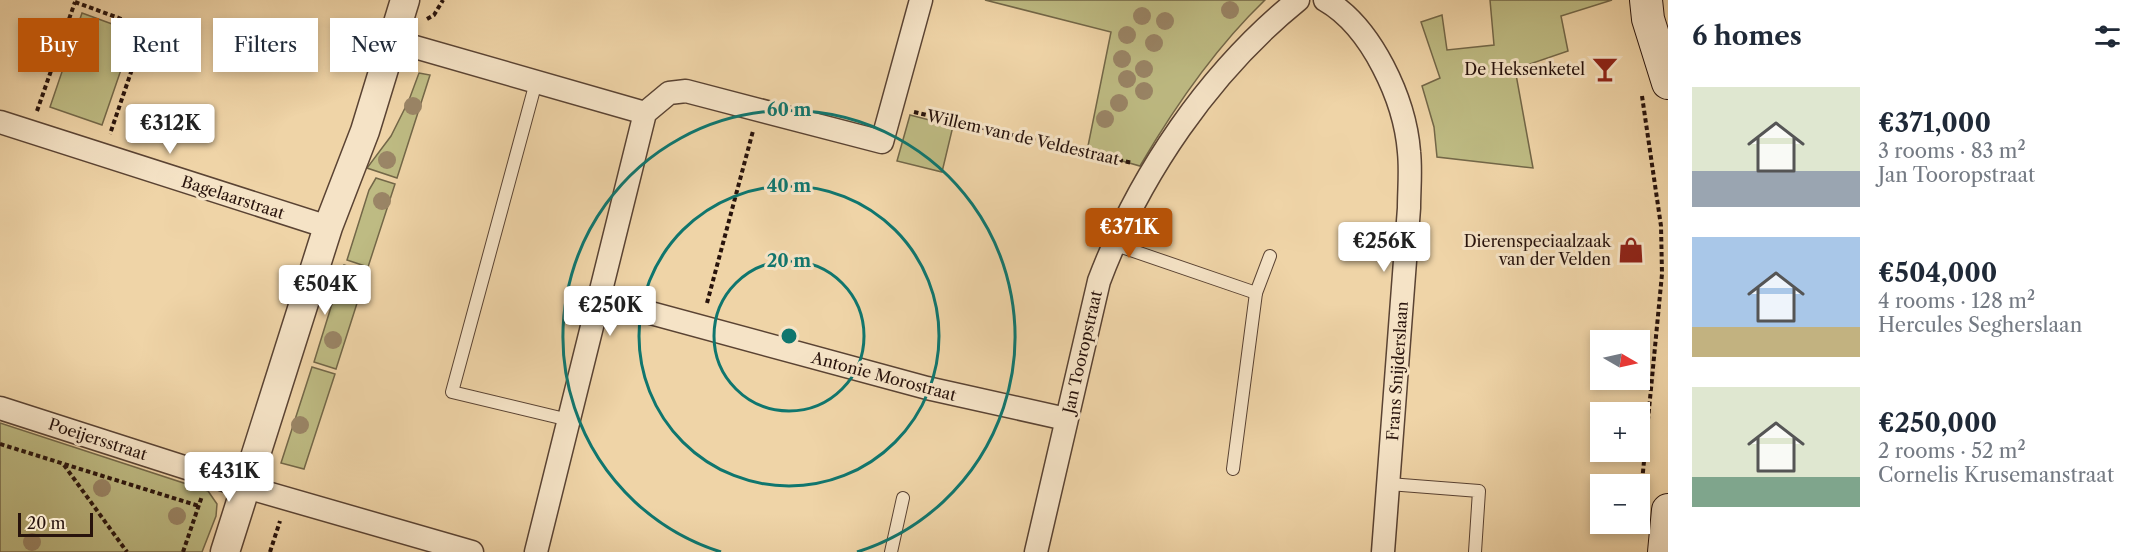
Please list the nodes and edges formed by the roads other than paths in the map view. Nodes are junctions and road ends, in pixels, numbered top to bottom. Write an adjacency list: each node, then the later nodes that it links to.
1 (405, 0): 6 (street)
2 (921, 0): 13 (street)
3 (1298, 0): 16 (street, Jan Tooropstraat)
4 (1325, 0): 24 (street, Frans Snijderslaan)
5 (1646, 0): 10 (main road)
6 (400, 18)
7 (418, 48): 11 (street)
8 (384, 72): 15 (street)
9 (1668, 72): 10 (main road)
10 (1667, 78): 12 (main road)
11 (536, 82): 13 (street); 22 (lane)
12 (1668, 83)
13 (645, 113): 19 (street)
14 (0, 122): 15 (street, Bagelaarstraat)
15 (328, 227): 25 (street)
16 (1113, 244): 18 (lane); 21 (street, Jan Tooropstraat)
17 (1270, 256): 18 (lane)
18 (1257, 293): 23 (lane)
19 (599, 299): 21 (street, Antonie Morostraat); 22 (street)
20 (0, 408): 25 (street, Poeijersstraat)
21 (1066, 419): 32 (street, Jan Tooropstraat)
22 (569, 420): 30 (street)
23 (1233, 469)
24 (1389, 484): 33 (street, Frans Snijderslaan); 34 (lane)
25 (246, 487): 28 (street); 29 (street, Poeijersstraat)
26 (903, 498): 31 (lane)
27 (1668, 510): 35 (main road)
28 (225, 552)
29 (472, 552)
30 (536, 552)
31 (891, 552)
32 (1036, 552)
33 (1383, 552)
34 (1475, 552)
35 (1664, 552)

